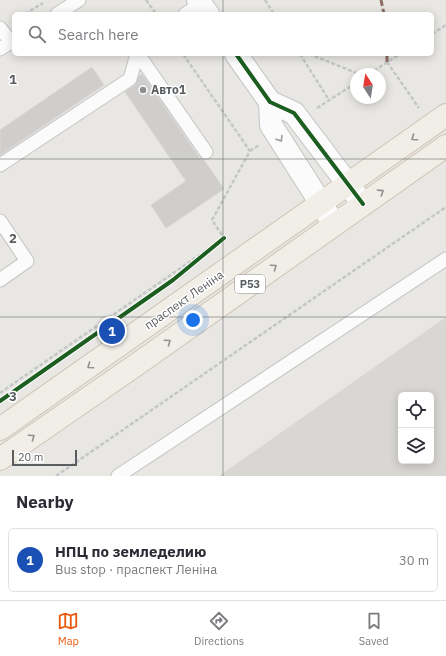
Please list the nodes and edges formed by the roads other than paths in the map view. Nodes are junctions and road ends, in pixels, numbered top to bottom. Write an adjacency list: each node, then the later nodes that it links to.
1 (80, 0): 2 (lane)
2 (60, 12)
3 (0, 28): 4 (lane)
4 (8, 44)
5 (137, 56): 12 (lane)
6 (139, 56): 11 (lane)
7 (237, 56): 8 (street)
8 (270, 102): 13 (street); 14 (street, one-way to 14)
9 (439, 121): 13 (main road, праспект Леніна / Р53, one-way to 13)
10 (446, 146): 15 (main road, праспект Леніна / Р53, one-way to 10)
11 (206, 152)
12 (0, 165)
13 (348, 184): 14 (main road, праспект Леніна / Р53); 15 (street)
14 (320, 204): 17 (street); 20 (main road, праспект Леніна / Р53, one-way to 20)
15 (363, 204): 17 (main road, праспект Леніна / Р53)
16 (0, 222): 19 (lane)
17 (334, 224): 21 (main road, праспект Леніна / Р53, one-way to 17)
18 (446, 259): 22 (lane)
19 (1, 278)
20 (0, 429)
21 (0, 459)
22 (118, 476)

